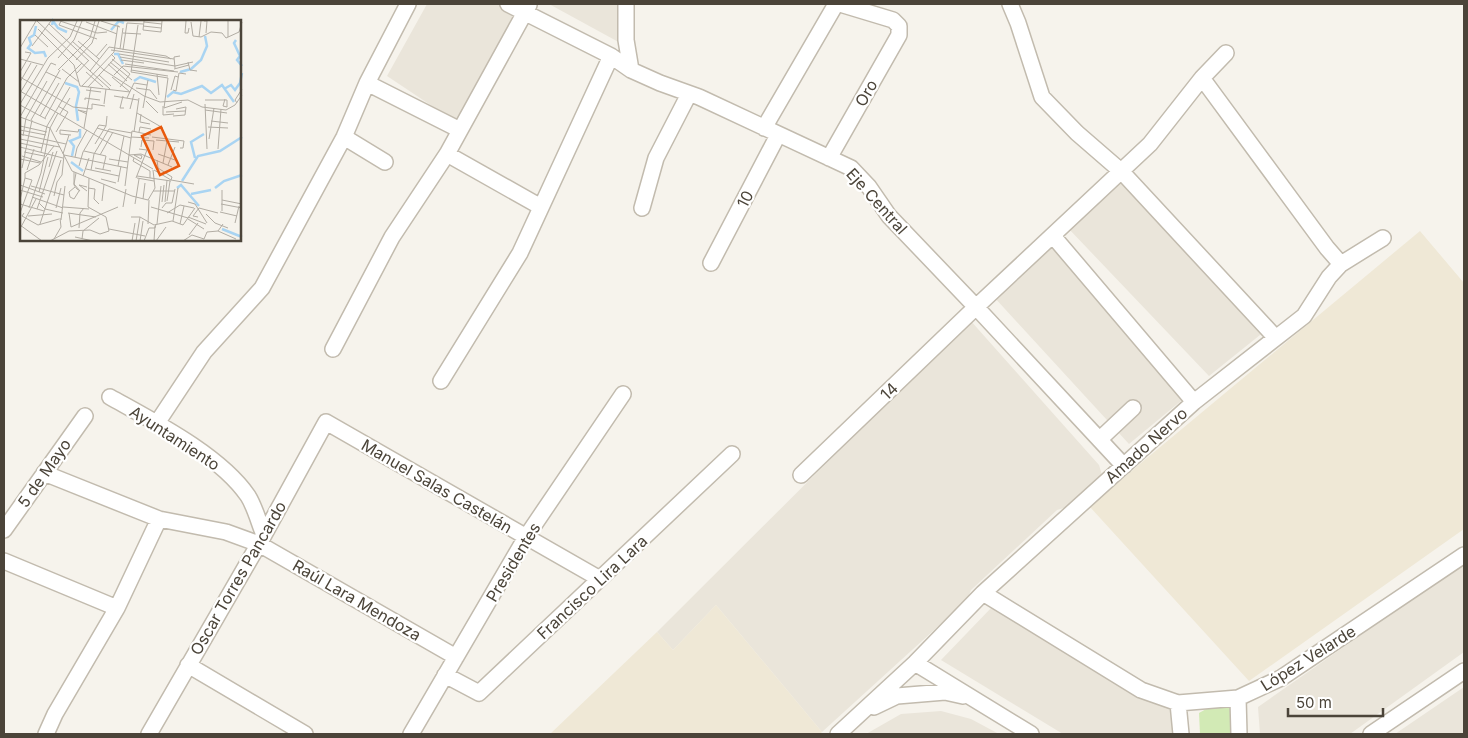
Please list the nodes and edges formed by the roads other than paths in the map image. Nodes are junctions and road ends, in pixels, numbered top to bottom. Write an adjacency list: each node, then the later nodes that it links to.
1 (408, 4): 11 (street)
2 (508, 4): 6 (street, Eje Central)
3 (626, 4): 9 (street)
4 (838, 4): 13 (street); 18 (street, Oro)
5 (1010, 4): 20 (street)
6 (527, 8): 8 (street, Eje Central); 14 (street)
7 (1226, 53): 10 (street, 14)
8 (610, 56): 9 (street, Eje Central); 21 (street)
9 (631, 70): 12 (street, Eje Central)
10 (1202, 78): 20 (street, 14); 26 (street)
11 (367, 83): 14 (street); 16 (street)
12 (689, 94): 13 (street, Eje Central); 22 (street)
13 (764, 128): 15 (street, Eje Central)
14 (460, 130): 17 (street)
15 (778, 135): 18 (street, Eje Central); 25 (street, 10)
16 (344, 137): 19 (street); 37 (street)
17 (447, 154): 21 (street); 29 (street)
18 (829, 158): 27 (street, Eje Central)
19 (385, 162)
20 (1122, 172): 23 (street, 14); 28 (street)
21 (541, 207): 30 (street)
22 (642, 208)
23 (1053, 236): 27 (street, 14); 33 (street)
24 (1383, 238): 26 (street, Amado Nervo)
25 (711, 264)
26 (1341, 264): 28 (street, Amado Nervo)
27 (976, 307): 38 (street, Eje Central); 42 (street, 14)
28 (1276, 337): 33 (street, Amado Nervo)
29 (333, 349)
30 (441, 380)
31 (623, 394): 45 (street, Presidentes)
32 (110, 397): 37 (street, Ayuntamiento)
33 (1194, 402): 40 (street, Amado Nervo)
34 (1133, 408): 38 (street)
35 (85, 416): 41 (street, 5 de Mayo)
36 (326, 422): 45 (street, Manuel Salas Castelán); 46 (street, Oscar Torres Pancardo)
37 (157, 423): 46 (street, Ayuntamiento)
38 (1100, 439): 40 (street, Eje Central)
39 (732, 454): 49 (street, Francisco Lira Lara)
40 (1124, 466): 50 (street, Amado Nervo)
41 (44, 473): 43 (street, Raúl Lara Mendoza); 44 (street, 5 de Mayo)
42 (801, 475)
43 (159, 519): 46 (street, Raúl Lara Mendoza); 51 (street)
44 (4, 530)
45 (526, 537): 49 (street, Manuel Salas Castelán); 52 (street, Presidentes)
46 (261, 539): 52 (street, Raúl Lara Mendoza); 54 (street, Oscar Torres Pancardo)
47 (1464, 555): 58 (street, López Velarde)
48 (4, 561): 51 (street)
49 (600, 579): 56 (street, Francisco Lira Lara)
50 (983, 593): 53 (street, Amado Nervo); 59 (street, López Velarde)
51 (117, 608): 61 (street)
52 (456, 657): 56 (street, Presidentes)
53 (915, 663): 57 (street); 60 (street, Amado Nervo)
54 (188, 665): 62 (street, Oscar Torres Pancardo); 63 (street)
55 (1464, 671): 69 (street)
56 (445, 675): 64 (street, Presidentes)
57 (971, 697): 60 (street); 66 (street)
58 (1238, 698): 59 (street, López Velarde); 68 (street)
59 (1178, 703): 67 (street)
60 (859, 715): 65 (street, Amado Nervo)
61 (46, 734)
62 (149, 734)
63 (305, 734)
64 (411, 734)
65 (838, 734)
66 (1031, 734)
67 (1181, 734)
68 (1239, 734)
69 (1372, 734)

